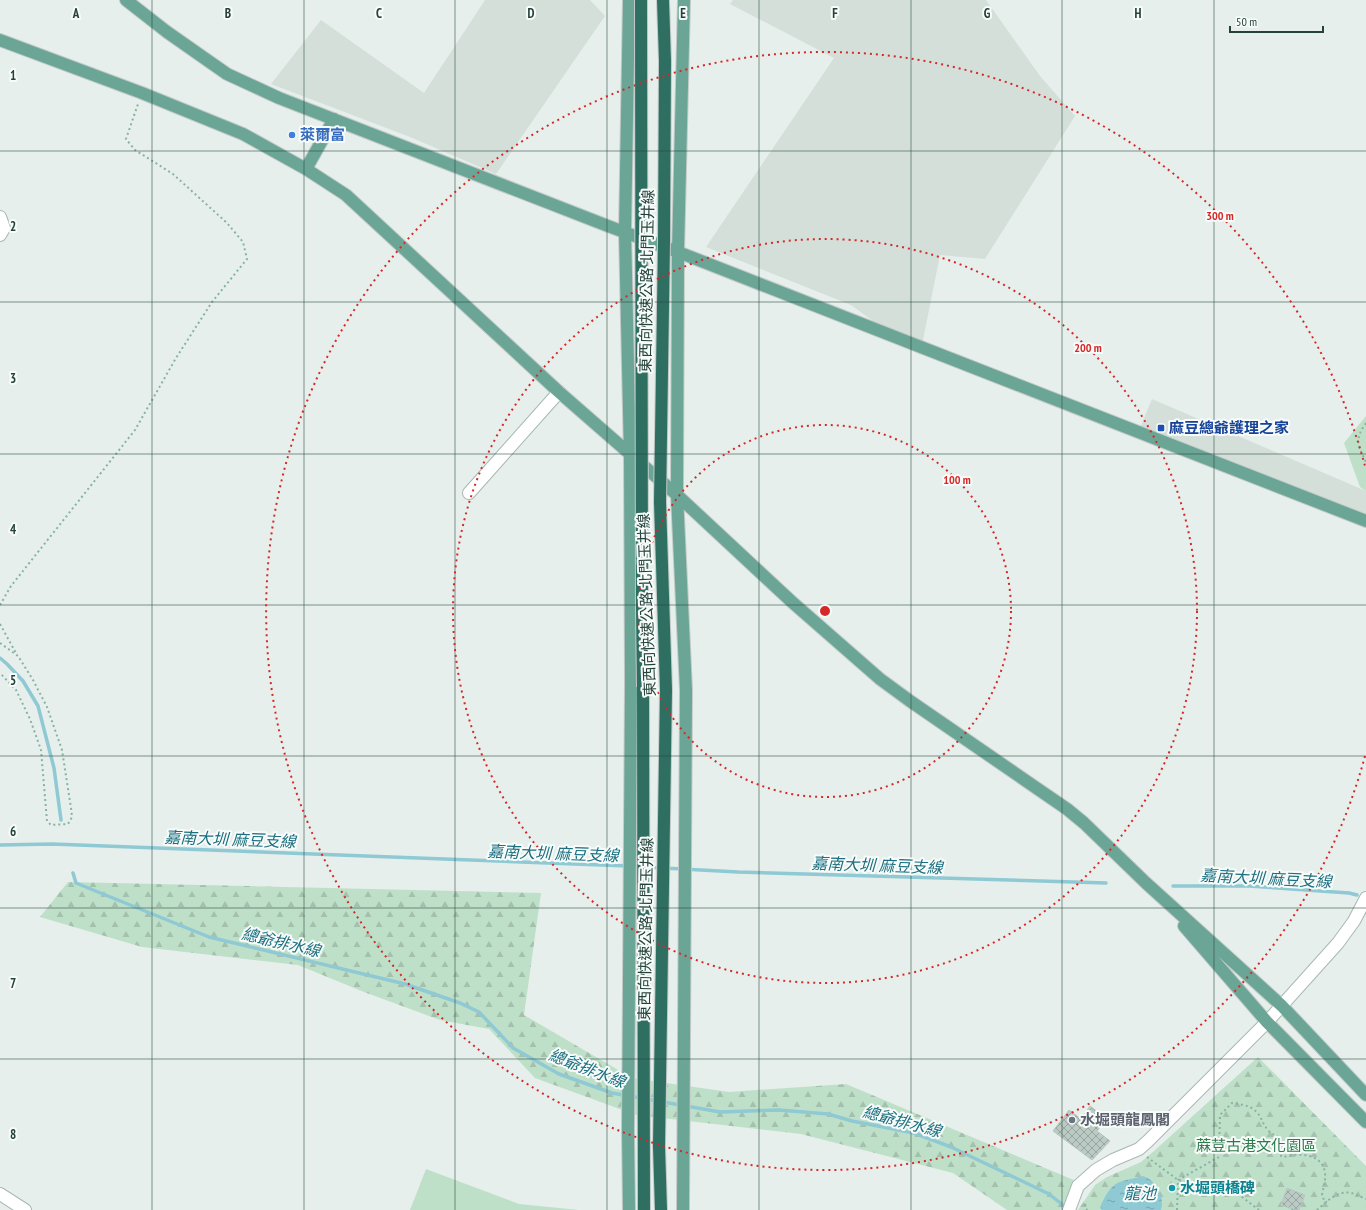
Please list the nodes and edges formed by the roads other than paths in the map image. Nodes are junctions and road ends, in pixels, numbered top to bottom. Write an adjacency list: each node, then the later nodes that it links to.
1 (126, 0): 7 (main road)
2 (629, 0): 10 (main road)
3 (640, 0): 27 (highway, 東西向快速公路 北門玉井線, bridge)
4 (663, 0): 28 (highway, 東西向快速公路 北門玉井線, bridge)
5 (684, 0): 12 (main road)
6 (0, 40): 8 (main road)
7 (334, 119): 8 (main road); 10 (main road)
8 (306, 169): 13 (main road)
9 (0, 217): 11 (street)
10 (625, 232): 12 (main road); 14 (main road)
11 (0, 235)
12 (678, 252): 16 (main road); 17 (main road)
13 (559, 392): 14 (main road); 15 (street)
14 (630, 455): 16 (main road); 26 (main road)
15 (469, 493)
16 (677, 495): 18 (main road); 29 (main road)
17 (1366, 521)
18 (1146, 883): 20 (main road); 21 (main road)
19 (1366, 898): 20 (street)
20 (1282, 1006): 21 (street); 22 (main road)
21 (1267, 1022): 23 (main road); 30 (street)
22 (1366, 1095)
23 (1366, 1122)
24 (0, 1194): 25 (street)
25 (25, 1210)
26 (628, 1210)
27 (644, 1210)
28 (660, 1210)
29 (683, 1210)
30 (1069, 1210)

